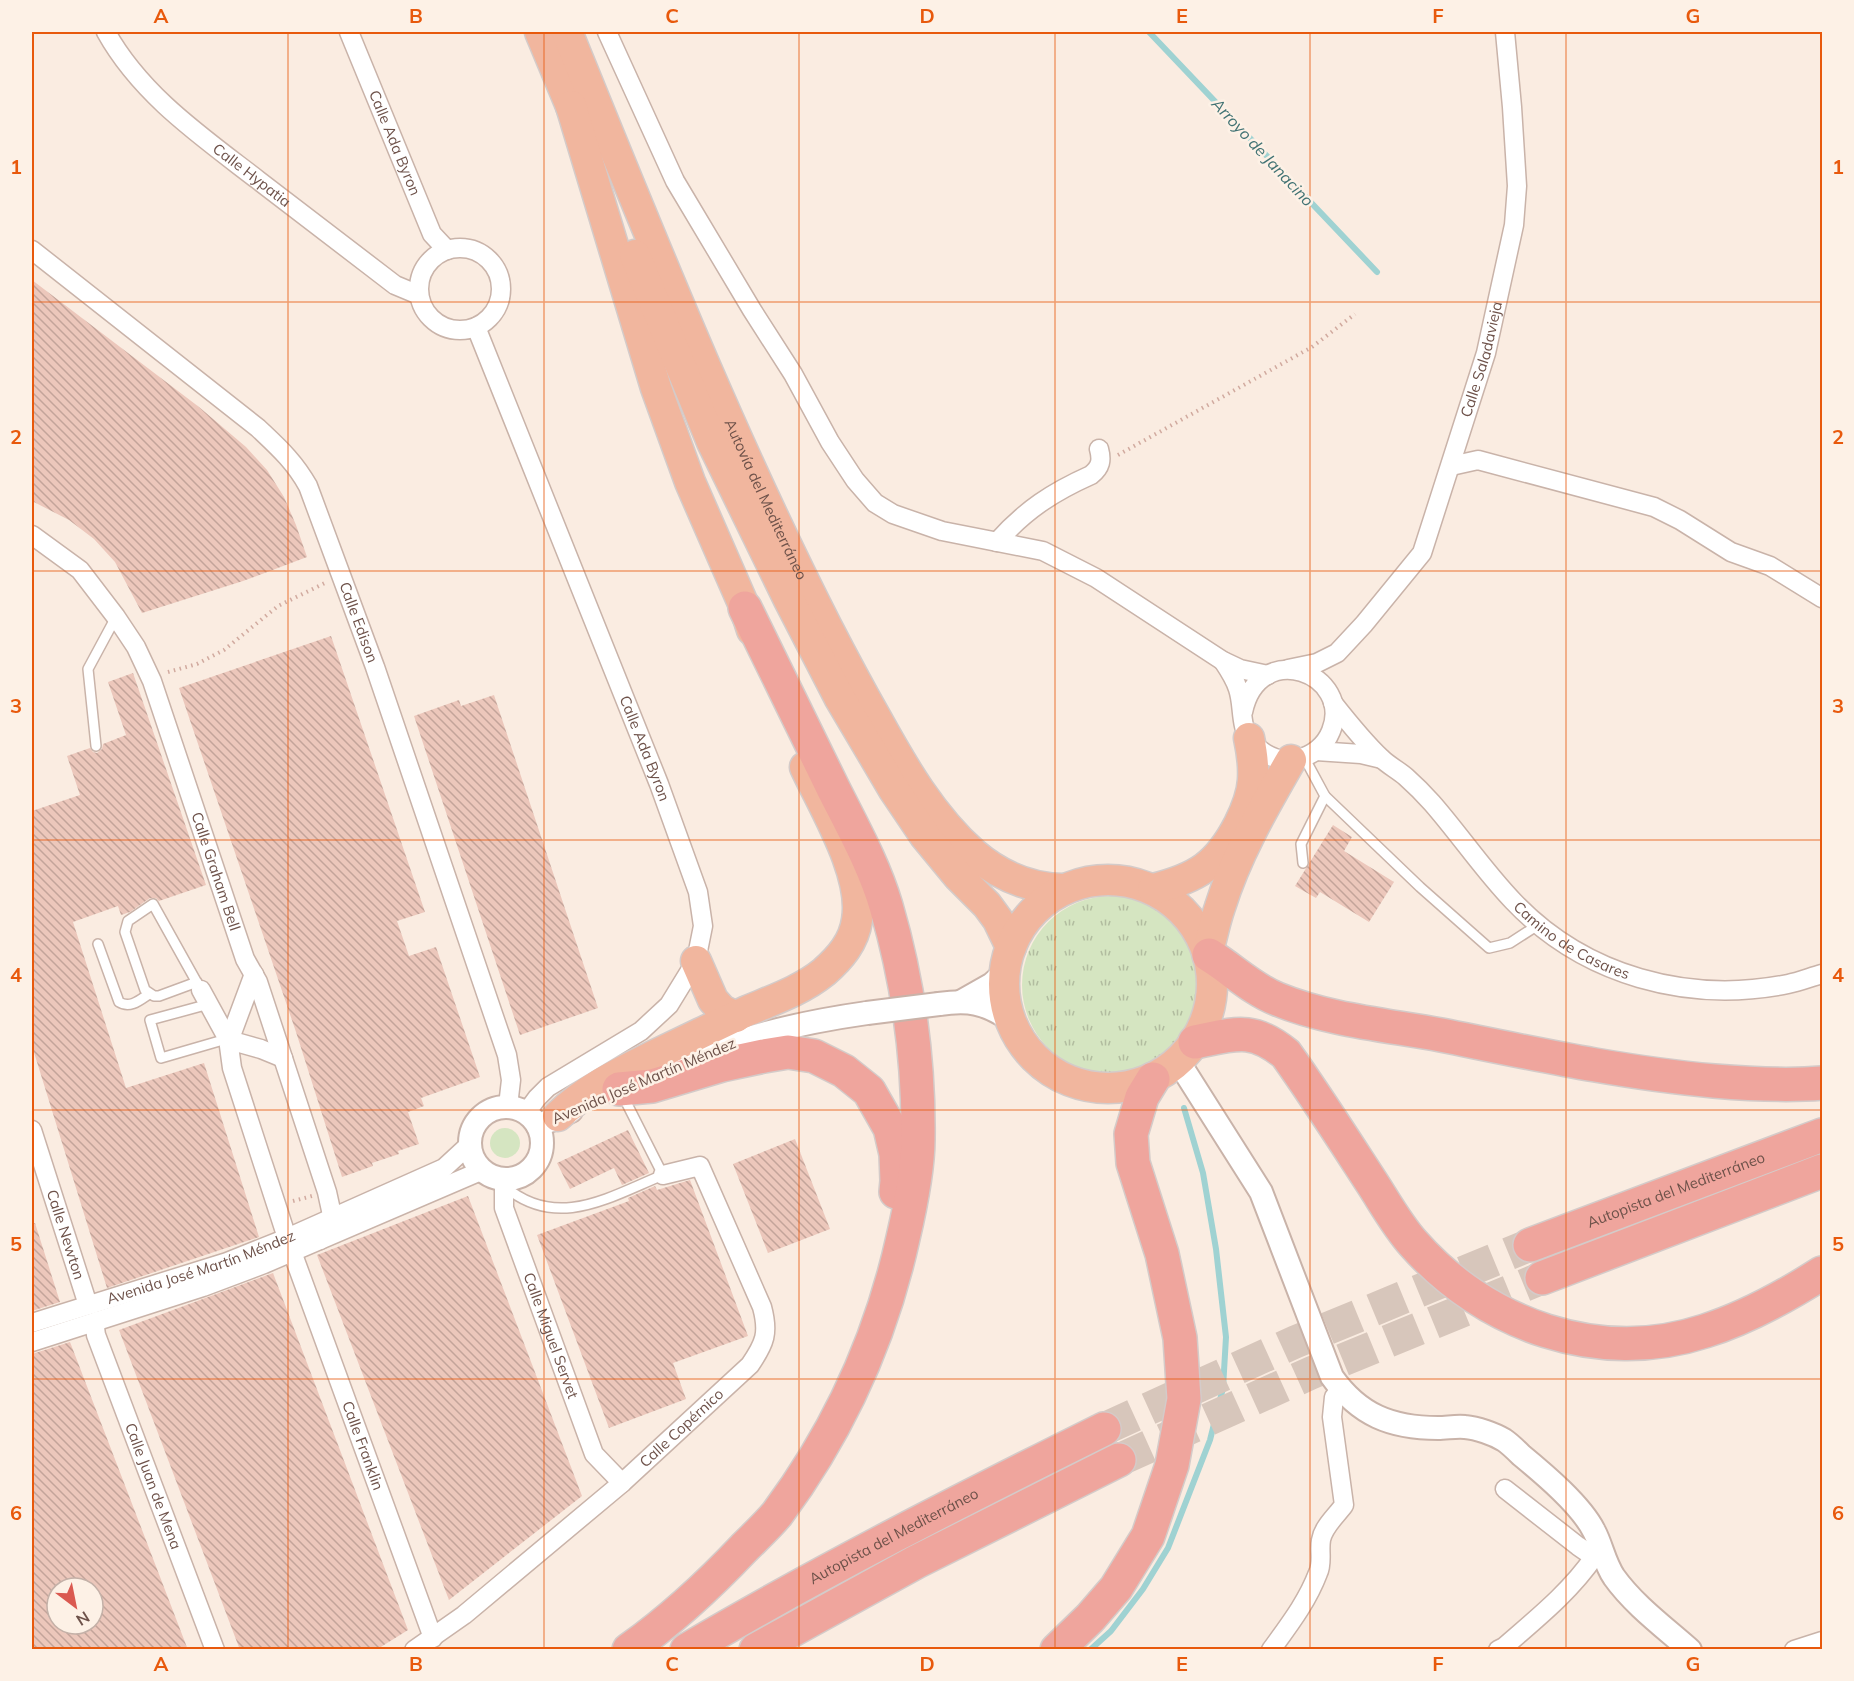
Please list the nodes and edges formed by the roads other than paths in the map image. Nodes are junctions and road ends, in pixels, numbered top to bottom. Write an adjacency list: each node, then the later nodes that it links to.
1 (106, 32): 10 (street, Calle Hypatia)
2 (349, 32): 9 (street, Calle Ada Byron)
3 (540, 32): 7 (highway, Autovía del Mediterráneo)
4 (567, 32): 30 (highway, Autovía del Mediterráneo)
5 (608, 32): 15 (street)
6 (1504, 32): 13 (street, Calle Saladavieja)
7 (571, 106): 17 (highway, Autovía del Mediterráneo); 35 (highway, Autovía del Mediterráneo)
8 (32, 250): 49 (street, Calle Edison)
9 (447, 250): 10 (street); 11 (street)
10 (419, 295): 11 (street)
11 (476, 327): 36 (street, Calle Ada Byron)
12 (1099, 457): 15 (street)
13 (1451, 466): 16 (street); 19 (street, Calle Saladavieja)
14 (32, 535): 18 (street, Calle Graham Bell)
15 (997, 542): 20 (street)
16 (1822, 598)
17 (745, 608): 42 (highway, Autovía del Mediterráneo); 62 (highway)
18 (116, 617): 25 (lane); 37 (street, Calle Graham Bell)
19 (1337, 653): 21 (street, Calle Saladavieja); 23 (street, Calle Saladavieja)
20 (1223, 661): 22 (street); 24 (street)
21 (1288, 669): 22 (street); 23 (street)
22 (1269, 675): 24 (street)
23 (1330, 697): 26 (street); 27 (street, Camino de Casares)
24 (1246, 725): 26 (street); 31 (highway)
25 (96, 746)
26 (1303, 756): 27 (street, Camino de Casares); 28 (lane); 34 (highway)
27 (1382, 759): 32 (street, Camino de Casares)
28 (1325, 796): 29 (lane); 32 (lane)
29 (1303, 863)
30 (1062, 889): 31 (highway); 35 (highway)
31 (1153, 889): 34 (highway)
32 (1538, 925): 38 (street, Camino de Casares)
33 (98, 944): 40 (lane)
34 (1208, 953): 46 (highway); 47 (highway)
35 (1007, 960): 41 (street, Avenida José Martín Méndez); 43 (highway)
36 (696, 962): 42 (highway); 49 (street, Calle Ada Byron)
37 (254, 974): 44 (street); 45 (street, Calle Graham Bell)
38 (1822, 974)
39 (202, 992): 40 (lane); 40 (lane); 44 (street); 44 (lane)
40 (149, 994)
41 (962, 1001): 43 (street, Avenida José Martín Méndez); 48 (street, Avenida José Martín Méndez, bridge)
42 (736, 1017): 49 (highway, Autovía del Mediterráneo)
43 (1009, 1018): 46 (highway)
44 (229, 1039): 45 (street); 59 (street)
45 (283, 1058): 57 (street, Calle Graham Bell)
46 (1175, 1061): 61 (highway); 69 (street); 82 (highway)
47 (1822, 1083)
48 (619, 1089): 49 (street, Avenida José Martín Méndez); 55 (lane); 62 (highway)
49 (533, 1115): 52 (street); 56 (street)
50 (32, 1131): 65 (street, Calle Newton)
51 (1822, 1135): 60 (highway, Autopista del Mediterráneo)
52 (470, 1144): 53 (street); 57 (street, Avenida José Martín Méndez)
53 (483, 1170): 56 (street); 58 (street, Avenida José Martín Méndez)
54 (1822, 1171): 63 (highway)
55 (663, 1175): 56 (lane); 72 (street, Calle Copérnico)
56 (504, 1182): 72 (street, Calle Miguel Servet)
57 (334, 1219): 58 (street); 59 (street, Avenida José Martín Méndez)
58 (320, 1240): 59 (street, Avenida José Martín Méndez)
59 (289, 1245): 64 (street, Avenida José Martín Méndez); 65 (street, Avenida José Martín Méndez); 75 (street, Calle Franklin)
60 (1530, 1245)
61 (1822, 1273)
62 (895, 1275): 79 (highway)
63 (1542, 1278)
64 (203, 1287): 65 (street, Avenida José Martín Méndez); 66 (street, Avenida José Martín Méndez)
65 (88, 1305): 67 (street, Avenida José Martín Méndez)
66 (98, 1321): 68 (street, Avenida José Martín Méndez); 77 (street, Calle Juan de Mena)
67 (32, 1323)
68 (32, 1342)
69 (1341, 1390): 74 (street); 83 (street)
70 (1104, 1428): 80 (highway, Autopista del Mediterráneo)
71 (1119, 1460): 81 (highway)
72 (622, 1483): 75 (street, Calle Copérnico)
73 (1504, 1490): 74 (street)
74 (1599, 1558): 84 (street); 85 (street)
75 (433, 1638): 78 (street, Calle Copérnico)
76 (1822, 1641): 86 (street)
77 (215, 1650)
78 (414, 1650)
79 (629, 1650)
80 (687, 1650)
81 (756, 1650)
82 (1057, 1650)
83 (1271, 1650)
84 (1498, 1650)
85 (1690, 1650)
86 (1794, 1650)

